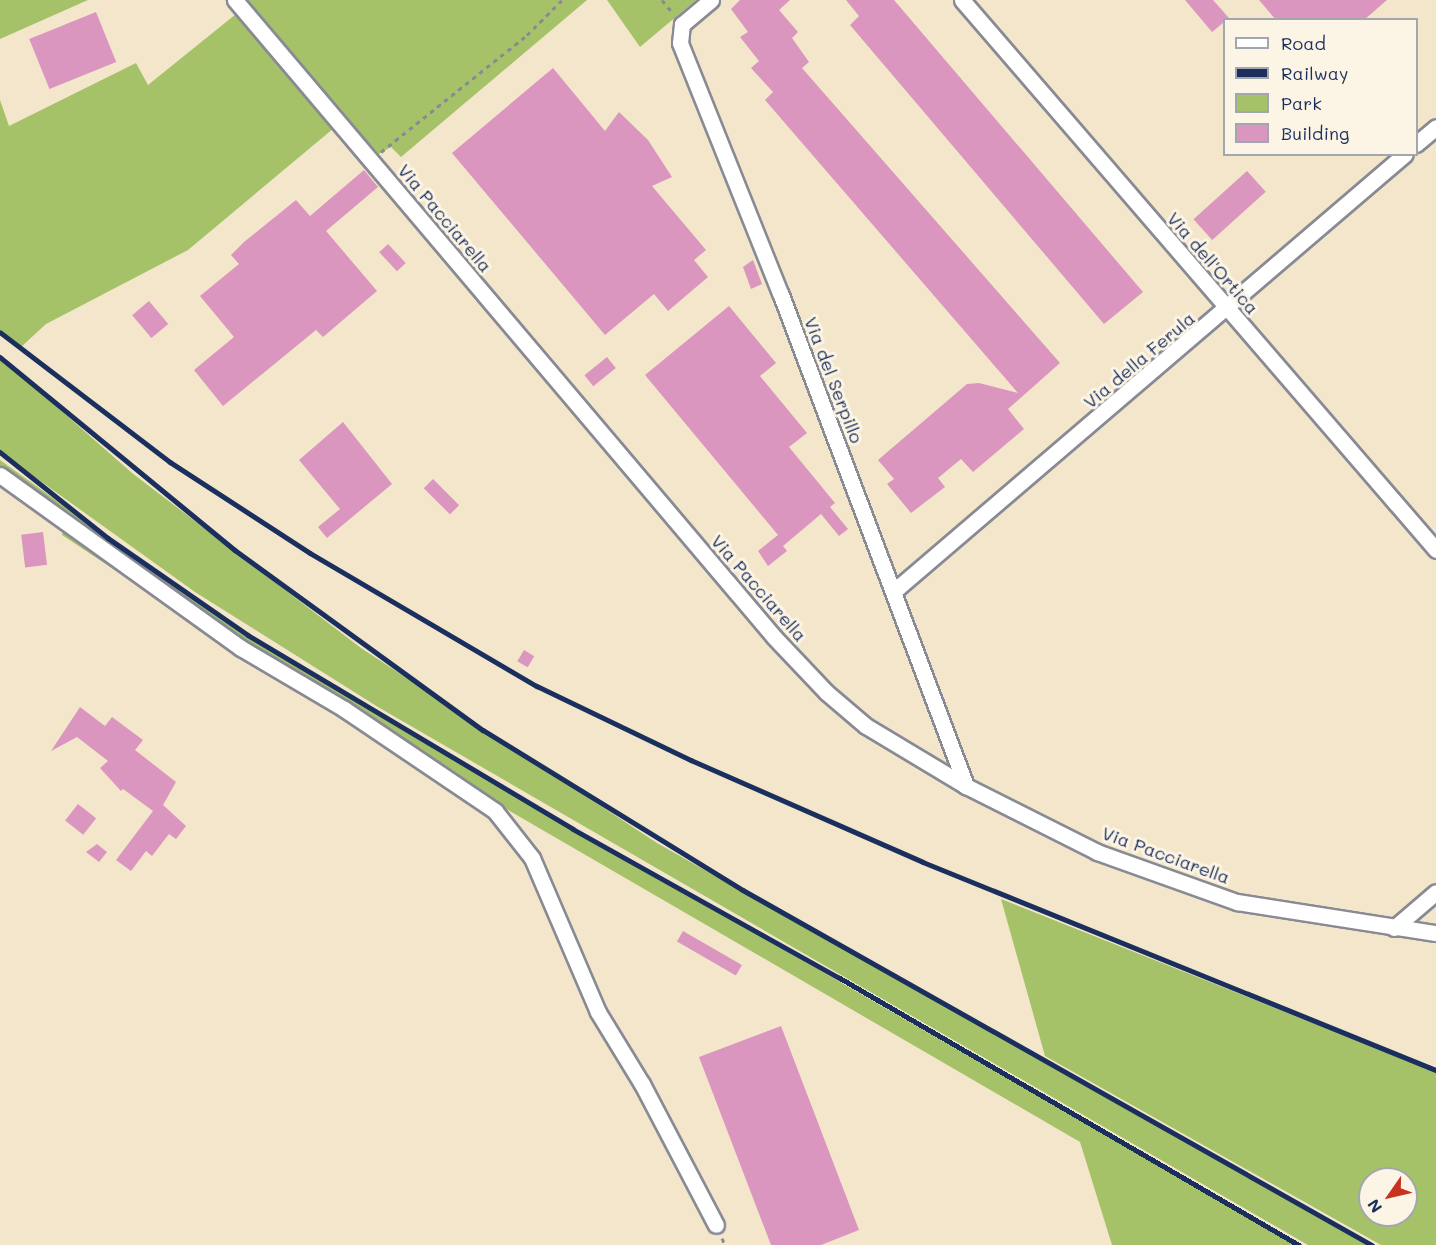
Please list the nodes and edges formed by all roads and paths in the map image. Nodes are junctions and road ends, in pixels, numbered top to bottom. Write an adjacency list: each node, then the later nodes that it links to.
1 (235, 0): 8 (street, Via Pacciarella)
2 (562, 0): 8 (path)
3 (711, 0): 12 (street, Via del Serpillo)
4 (962, 0): 9 (street, Via dell'Ortica)
5 (1436, 127): 6 (street)
6 (1418, 142)
7 (1403, 156): 9 (street, Via della Ferula)
8 (371, 162): 13 (street, Via Pacciarella)
9 (1227, 310): 11 (street, Via dell'Ortica); 12 (street, Via della Ferula)
10 (0, 475): 17 (street)
11 (1436, 550)
12 (894, 591): 13 (street, Via del Serpillo)
13 (966, 786): 15 (street, Via Pacciarella)
14 (1436, 892): 15 (street)
15 (1394, 928): 16 (street, Via Pacciarella)
16 (1436, 933)
17 (716, 1225)

